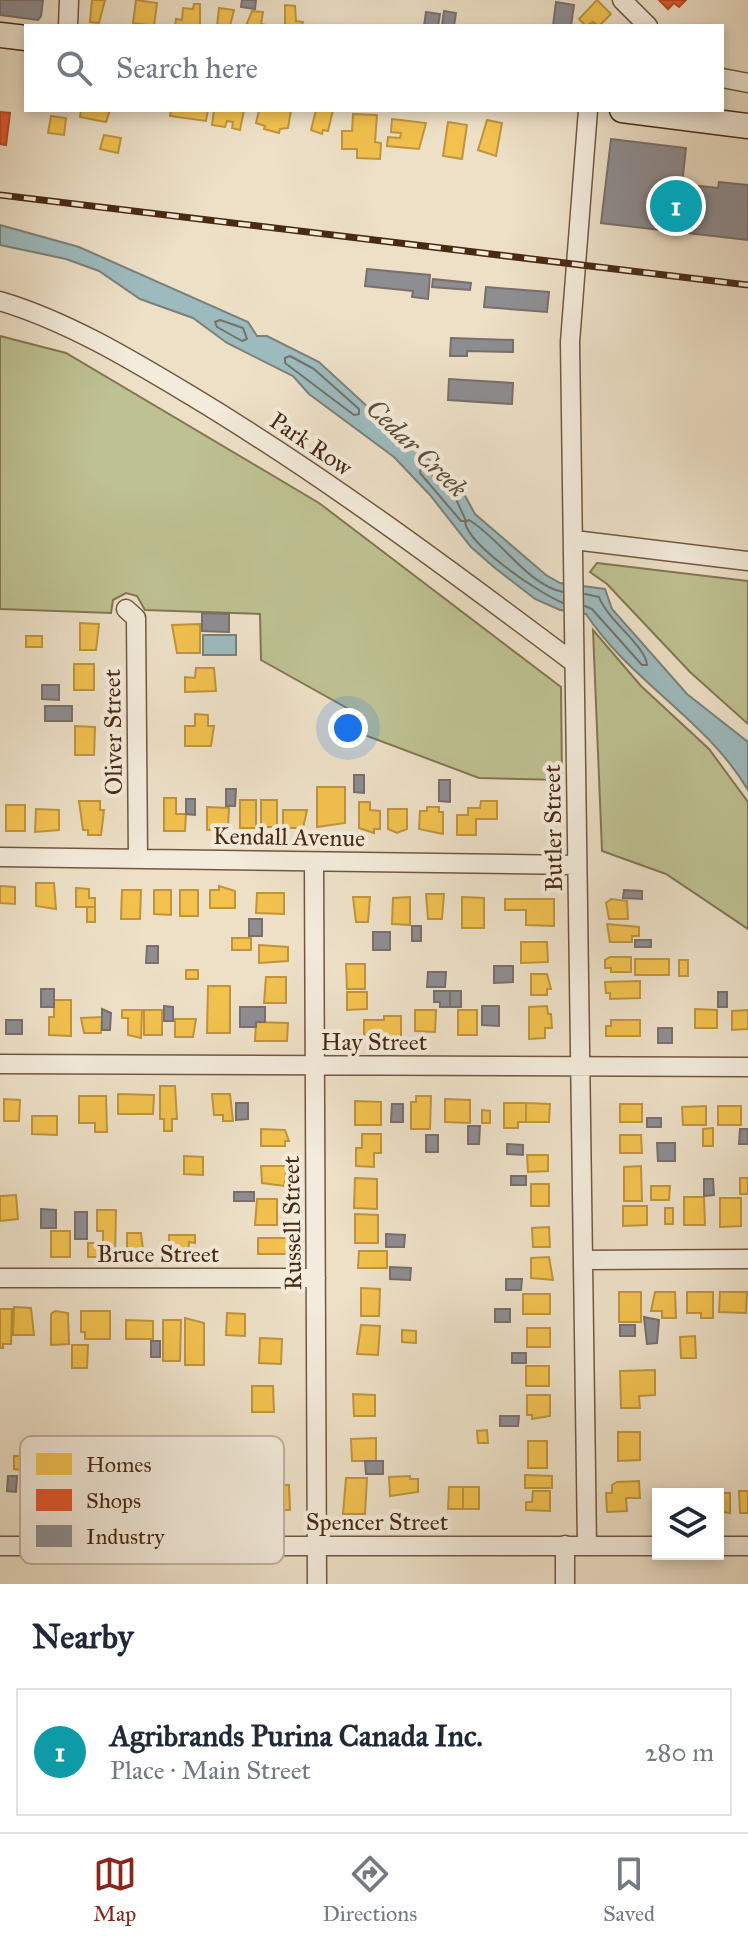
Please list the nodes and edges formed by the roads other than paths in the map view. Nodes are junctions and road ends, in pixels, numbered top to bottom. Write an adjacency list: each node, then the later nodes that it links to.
1 (69, 0): 3 (street)
2 (622, 0): 4 (street)
3 (68, 24)
4 (646, 24)
5 (0, 35): 6 (main road)
6 (24, 38)
7 (724, 78): 8 (street)
8 (748, 83)
9 (588, 112): 13 (street, Butler Street)
10 (638, 112): 11 (main road)
11 (748, 126)
12 (0, 301): 16 (street, Park Row)
13 (574, 540): 14 (street); 16 (street, Butler Street)
14 (748, 561)
15 (126, 609): 18 (street, Oliver Street)
16 (573, 662): 20 (street, Butler Street)
17 (0, 857): 18 (street, Kendall Avenue)
18 (138, 859): 19 (street, Kendall Avenue)
19 (314, 862): 20 (street, Kendall Avenue); 22 (street, Russell Street)
20 (577, 865): 23 (street, Butler Street)
21 (0, 1064): 22 (street, Hay Street)
22 (314, 1065): 23 (street, Hay Street); 28 (street, Russell Street)
23 (581, 1066): 24 (street, Hay Street); 26 (street, Butler Street)
24 (748, 1067)
25 (748, 1259): 26 (street)
26 (583, 1260): 32 (street, Butler Street)
27 (0, 1278): 28 (street, Bruce Street)
28 (316, 1278): 31 (street, Russell Street)
29 (565, 1545): 31 (street, Spencer Street); 32 (street, Spencer Street); 37 (street)
30 (284, 1546): 31 (street, Spencer Street)
31 (316, 1546): 36 (street, Russell Street)
32 (587, 1546): 33 (street, Spencer Street)
33 (652, 1546)
34 (724, 1546): 35 (street)
35 (748, 1546)
36 (317, 1584)
37 (565, 1584)

